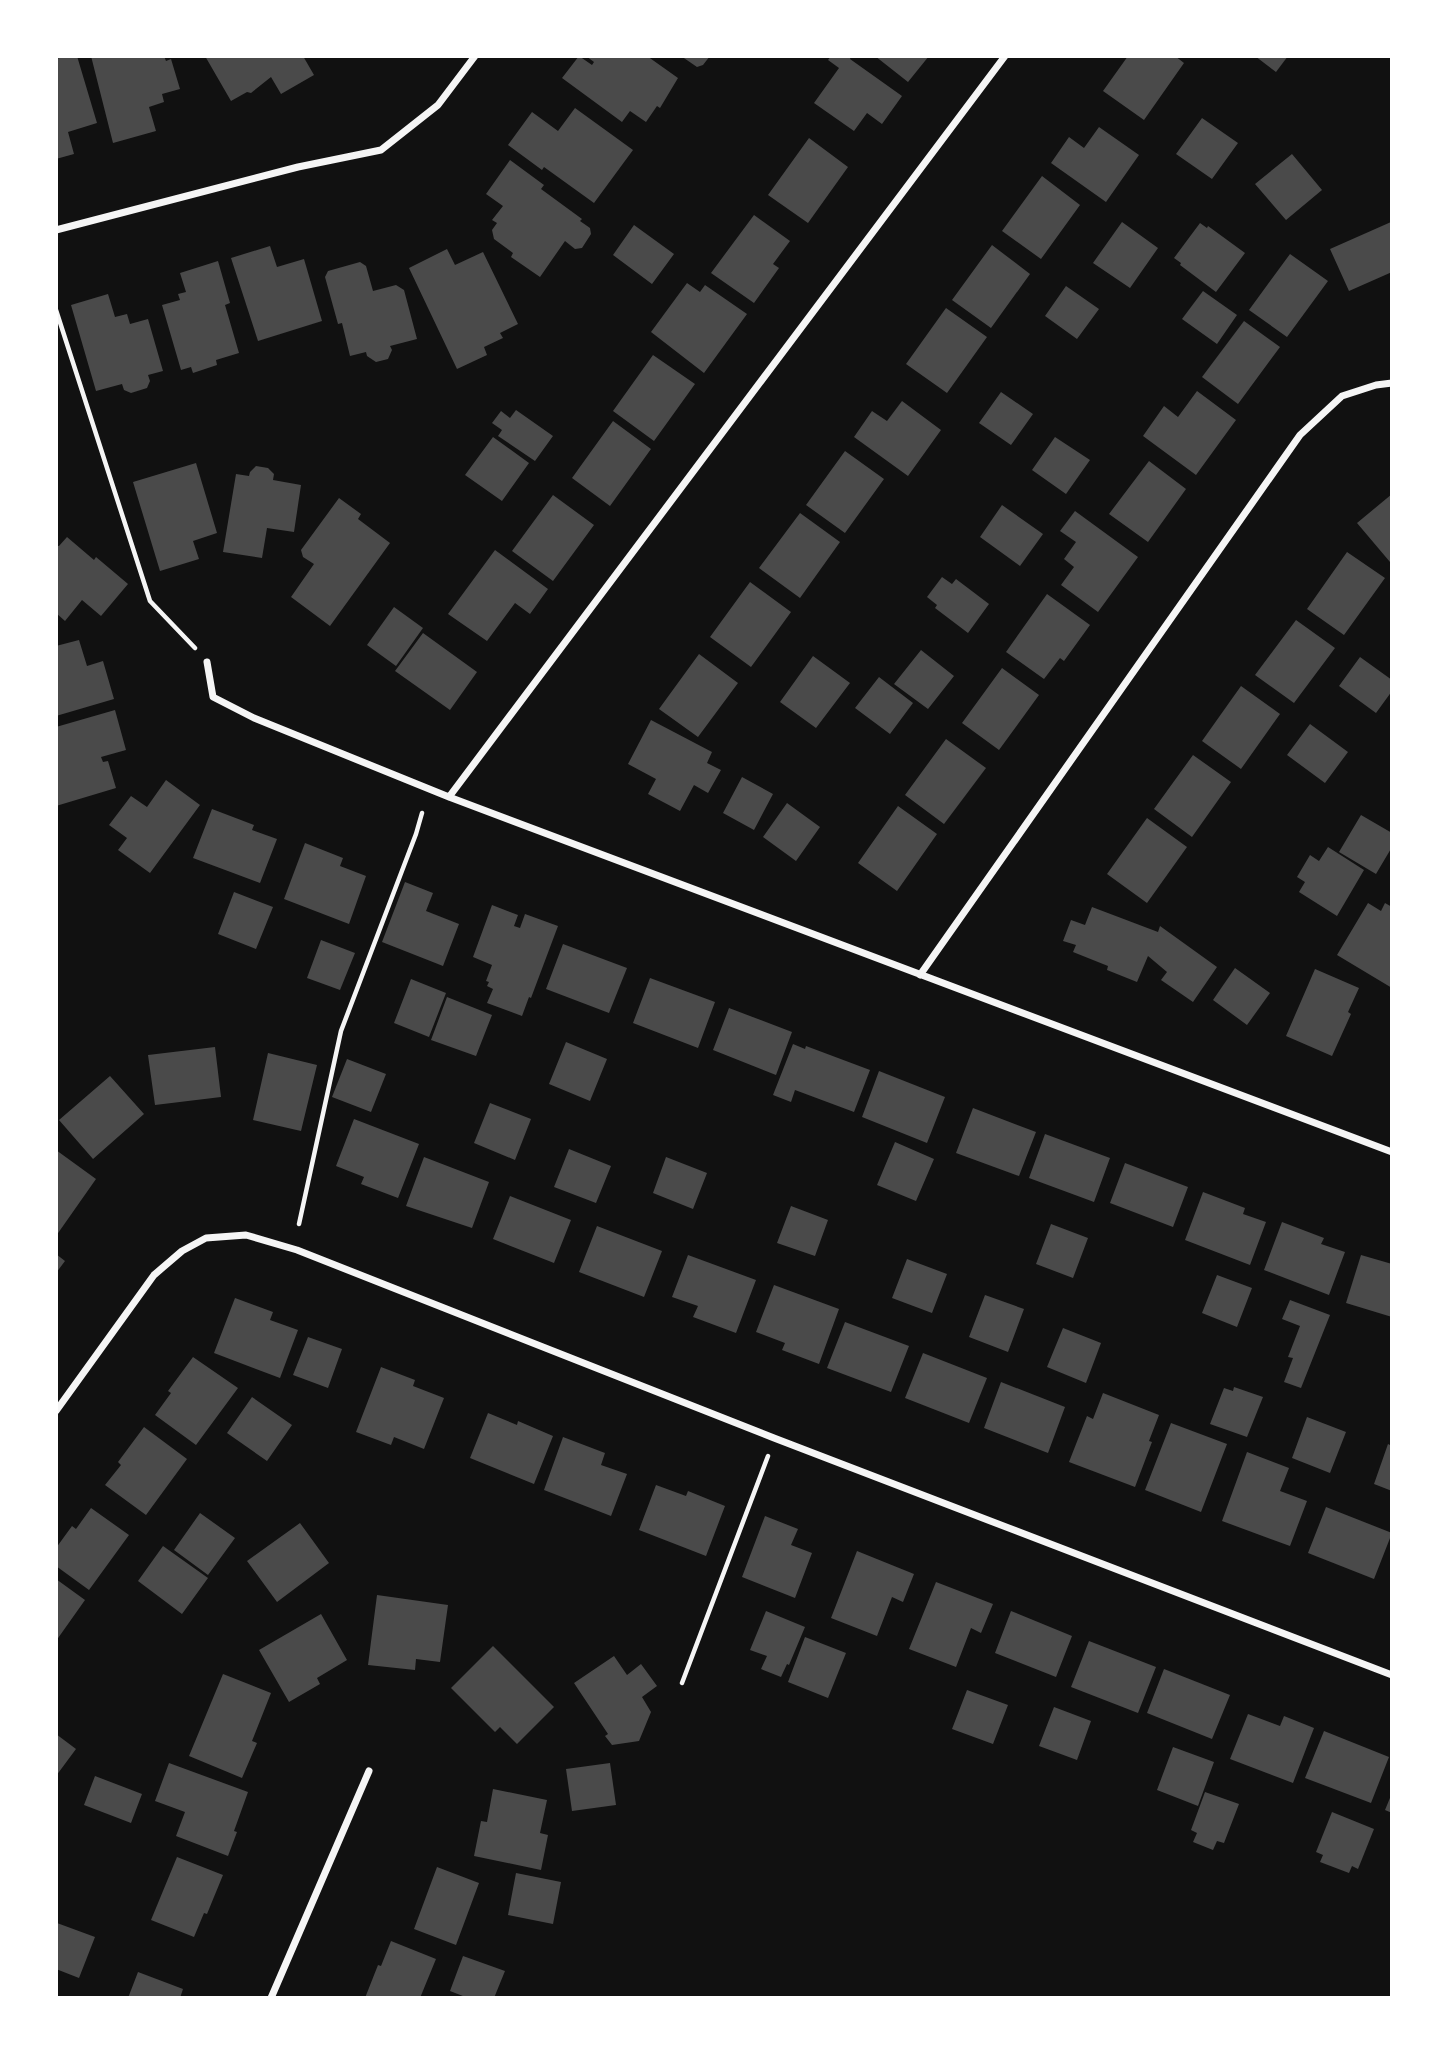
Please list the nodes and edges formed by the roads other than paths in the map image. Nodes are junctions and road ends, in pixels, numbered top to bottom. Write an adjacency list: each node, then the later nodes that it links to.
1 (475, 56): 3 (street)
2 (1005, 56): 6 (street)
3 (56, 230)
4 (1392, 383): 7 (street)
5 (207, 662): 6 (street)
6 (449, 797): 7 (street)
7 (920, 975): 8 (street)
8 (1391, 1151)
9 (56, 1411): 10 (street)
10 (1392, 1675)
11 (369, 1771): 12 (street)
12 (271, 1998)

